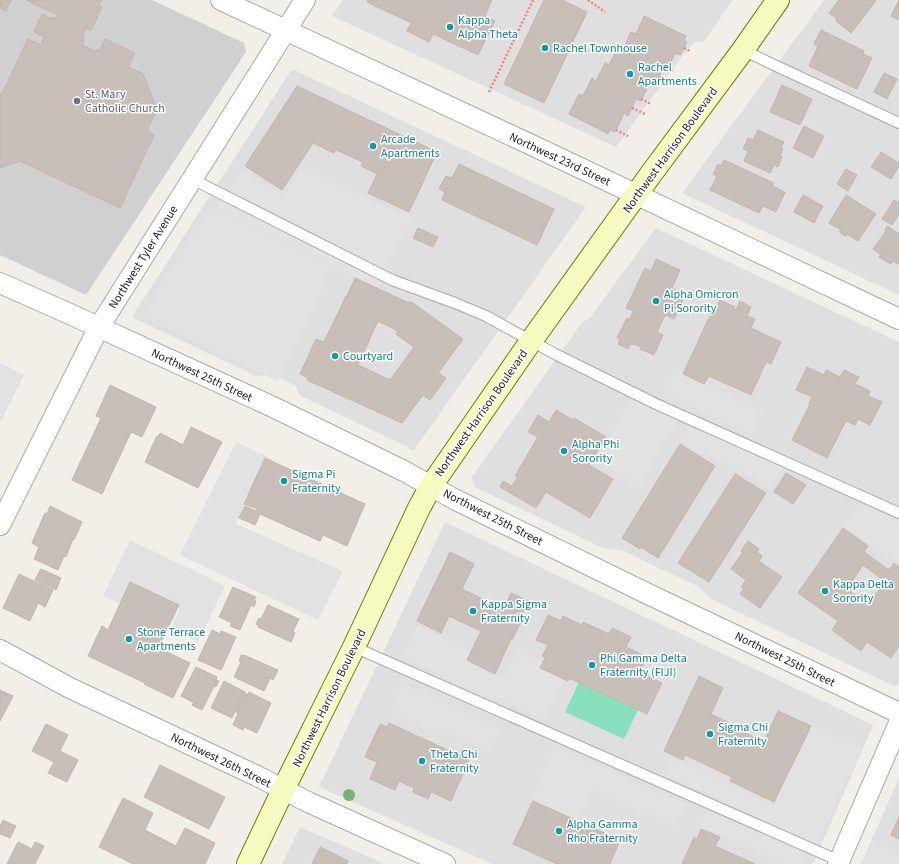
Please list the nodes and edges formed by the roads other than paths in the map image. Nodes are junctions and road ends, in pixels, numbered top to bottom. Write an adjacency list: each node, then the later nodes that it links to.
1 (221, 0): 4 (street, Northwest 23rd Street)
2 (304, 0): 4 (street, Northwest Tyler Avenue)
3 (778, 0): 5 (main road, Northwest Harrison Boulevard)
4 (285, 30): 7 (street, Northwest Tyler Avenue); 8 (street, Northwest 23rd Street)
5 (743, 50): 6 (lane); 8 (main road, Northwest Harrison Boulevard)
6 (899, 123)
7 (192, 179): 11 (street, Northwest Tyler Avenue); 12 (lane)
8 (636, 195): 10 (street, Northwest 23rd Street); 12 (main road, Northwest Harrison Boulevard)
9 (0, 283): 11 (street, Northwest 25th Street)
10 (899, 319)
11 (99, 328): 13 (street, Northwest 25th Street); 15 (street, Northwest Tyler Avenue)
12 (531, 341): 13 (main road, Northwest Harrison Boulevard); 14 (lane)
13 (431, 486): 16 (main road, Northwest Harrison Boulevard); 18 (street, Northwest 25th Street)
14 (899, 513)
15 (0, 525)
16 (354, 647): 20 (main road, Northwest Harrison Boulevard); 21 (lane)
17 (0, 650): 20 (street, Northwest 26th Street)
18 (899, 713)
19 (899, 724): 21 (street)
20 (283, 790): 22 (main road, Northwest Harrison Boulevard); 23 (street, Northwest 26th Street)
21 (841, 863)
22 (248, 864)
23 (445, 864)

